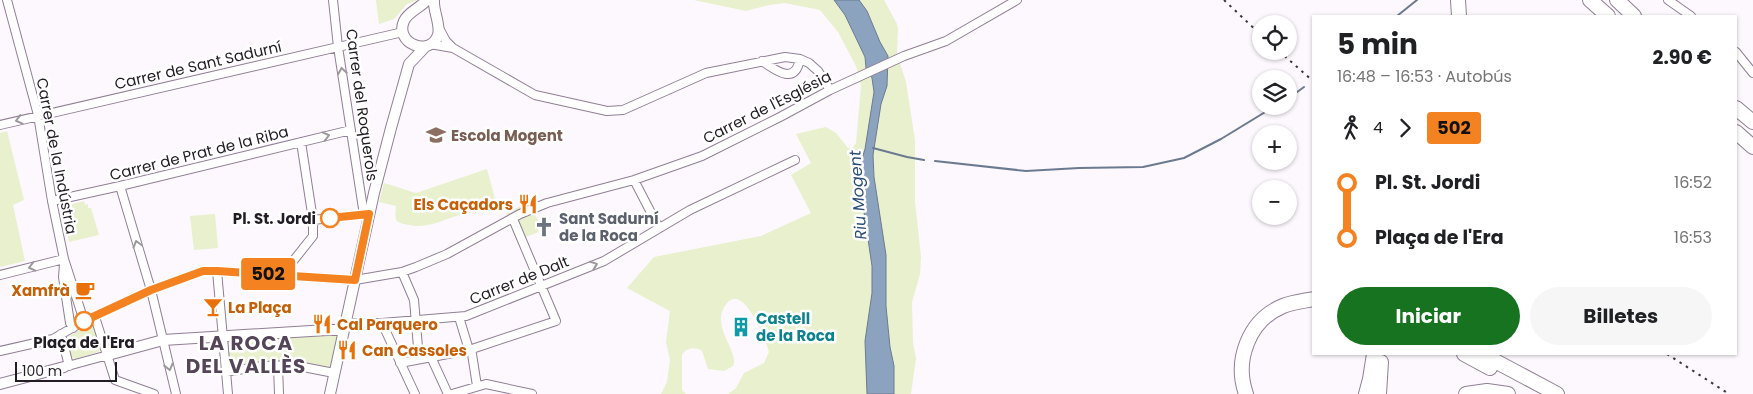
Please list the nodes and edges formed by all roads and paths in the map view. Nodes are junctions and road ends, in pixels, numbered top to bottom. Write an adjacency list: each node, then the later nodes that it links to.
1 (6, 0): 30 (street, Carrer de la Indústria)
2 (334, 0): 21 (street, Carrer del Roquerols)
3 (427, 0): 11 (street)
4 (434, 0): 17 (street)
5 (1017, 0): 28 (street, Carrer de l'Església)
6 (1452, 0): 12 (highway)
7 (1458, 0): 13 (highway)
8 (1590, 0): 14 (highway)
9 (1617, 0): 15 (highway)
10 (1668, 0): 16 (street)
11 (415, 11): 17 (street); 19 (street)
12 (1453, 15)
13 (1459, 15)
14 (1607, 15)
15 (1633, 15)
16 (1690, 15)
17 (435, 17): 18 (street)
18 (439, 28): 20 (street); 22 (street)
19 (405, 36): 20 (street); 21 (street, Carrer de Sant Sadurní); 26 (street)
20 (428, 45): 22 (street); 26 (street)
21 (338, 47): 30 (street, Carrer de Sant Sadurní); 33 (street, Carrer del Roquerols, one-way to 21)
22 (453, 48): 25 (street)
23 (1737, 53): 27 (street)
24 (800, 59): 25 (street); 25 (street); 28 (street)
25 (762, 61)
26 (410, 64): 41 (street)
27 (1753, 73)
28 (830, 90): 38 (street, Carrer de l'Església)
29 (1737, 109): 31 (highway)
30 (38, 115): 32 (street, Carrer de Sant Sadurní, one-way to 32); 40 (street, Carrer de la Indústria)
31 (1753, 122)
32 (0, 125)
33 (351, 130): 35 (street, Carrer de Prat de la Riba, one-way to 33); 41 (street, Carrer del Roquerols)
34 (1737, 133): 36 (highway)
35 (301, 142): 39 (street, Carrer de Prat de la Riba); 43 (street)
36 (1752, 146)
37 (795, 160): 44 (street, Carrer de Dalt)
38 (634, 180): 42 (street, Carrer de l'Església); 44 (street)
39 (120, 186): 40 (street, Carrer de Prat de la Riba); 52 (street, one-way to 39)
40 (52, 201): 45 (street, Carrer de la Indústria)
41 (367, 214): 43 (street); 50 (street)
42 (512, 219): 47 (street, Carrer de l'Església); 51 (street)
43 (313, 220): 49 (street)
44 (659, 228): 51 (street, Carrer de Dalt, one-way to 44)
45 (64, 259): 48 (street, one-way to 48); 58 (street, Carrer de la Indústria); 61 (street, Carrer de la Indústria)
46 (217, 271): 49 (street, Carrer de l'Església); 52 (street, Carrer de l'Església); 63 (street)
47 (402, 272): 50 (street, Carrer de l'Església); 57 (street)
48 (0, 275)
49 (282, 275): 50 (street, Carrer de l'Església)
50 (355, 280): 60 (street)
51 (542, 286): 56 (street, Carrer de Dalt); 65 (street)
52 (151, 290): 55 (street, Carrer de l'Església); 64 (street)
53 (1312, 300): 93 (highway)
54 (1312, 306): 94 (highway)
55 (95, 317): 58 (street, Carrer de l'Església); 67 (street)
56 (460, 317): 57 (street, Carrer de Dalt); 65 (street)
57 (416, 320): 59 (street, Carrer de Dalt); 74 (street)
58 (84, 321): 61 (street, Carrer de l'Església)
59 (382, 323): 60 (street, Carrer de Dalt); 75 (street)
60 (345, 327): 63 (street); 79 (street)
61 (72, 328): 62 (street, Carrer de l'Església)
62 (62, 334): 66 (street, Carrer de l'Església); 76 (street)
63 (222, 336): 64 (street); 78 (street)
64 (162, 340): 67 (street); 84 (street, one-way to 84)
65 (469, 350): 73 (street); 82 (street)
66 (0, 351)
67 (108, 355): 76 (street); 83 (street)
68 (1374, 355): 95 (highway)
69 (1381, 355): 96 (highway)
70 (1388, 355): 97 (highway)
71 (1466, 355): 100 (highway)
72 (1486, 355): 101 (highway)
73 (431, 357): 74 (street); 89 (street)
74 (419, 359): 75 (street)
75 (400, 363): 88 (street)
76 (66, 366): 80 (street)
77 (278, 366): 78 (street); 79 (street); 86 (street)
78 (225, 372): 85 (street)
79 (334, 373): 87 (street)
80 (0, 384)
81 (492, 385): 82 (street); 91 (street); 92 (street)
82 (477, 386): 90 (street)
83 (154, 394)
84 (176, 394)
85 (228, 394)
86 (279, 394)
87 (330, 394)
88 (415, 394)
89 (448, 394)
90 (452, 394)
91 (489, 394)
92 (532, 394)
93 (1246, 394)
94 (1253, 394)
95 (1366, 394)
96 (1379, 394)
97 (1386, 394)
98 (1466, 394): 99 (highway)
99 (1508, 394)
100 (1538, 394)
101 (1557, 394)

